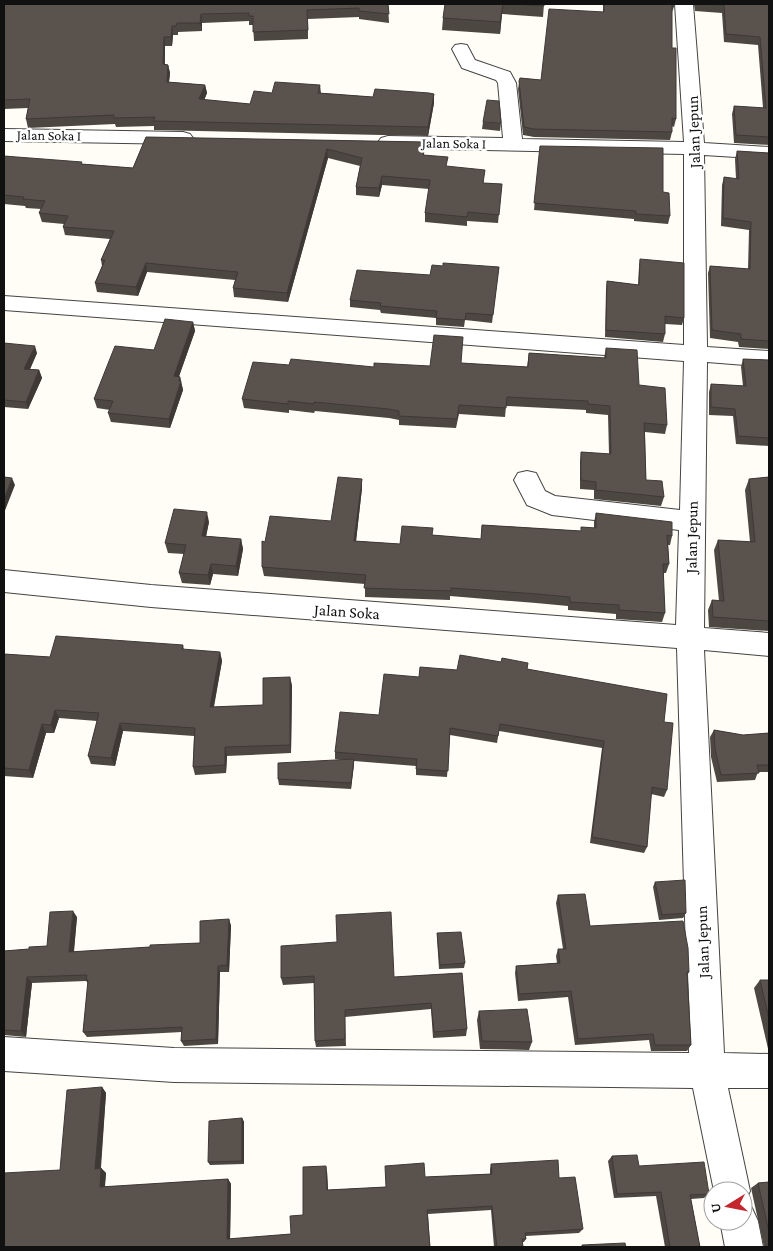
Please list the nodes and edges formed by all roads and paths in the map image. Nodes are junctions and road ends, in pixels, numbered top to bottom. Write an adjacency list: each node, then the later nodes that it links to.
1 (684, 4): 7 (street, Jalan Jepun)
2 (461, 49): 6 (street)
3 (4, 134): 4 (street, Jalan Soka I)
4 (206, 138)
5 (374, 141): 6 (street, Jalan Soka I)
6 (512, 144): 7 (street, Jalan Soka I)
7 (694, 148): 8 (street, Jalan Soka I); 10 (street, Jalan Jepun)
8 (769, 153)
9 (4, 303): 10 (street)
10 (696, 354): 11 (street); 13 (street, Jalan Jepun)
11 (769, 359)
12 (527, 480): 13 (street)
13 (691, 521): 15 (street, Jalan Jepun)
14 (4, 582): 15 (street, Jalan Soka)
15 (690, 637): 16 (street, Jalan Soka); 18 (street, Jalan Jepun)
16 (769, 644)
17 (4, 1054): 18 (street)
18 (707, 1071): 19 (street); 20 (street, Jalan Jepun)
19 (769, 1071)
20 (730, 1181)
21 (741, 1231): 22 (street)
22 (744, 1247)

